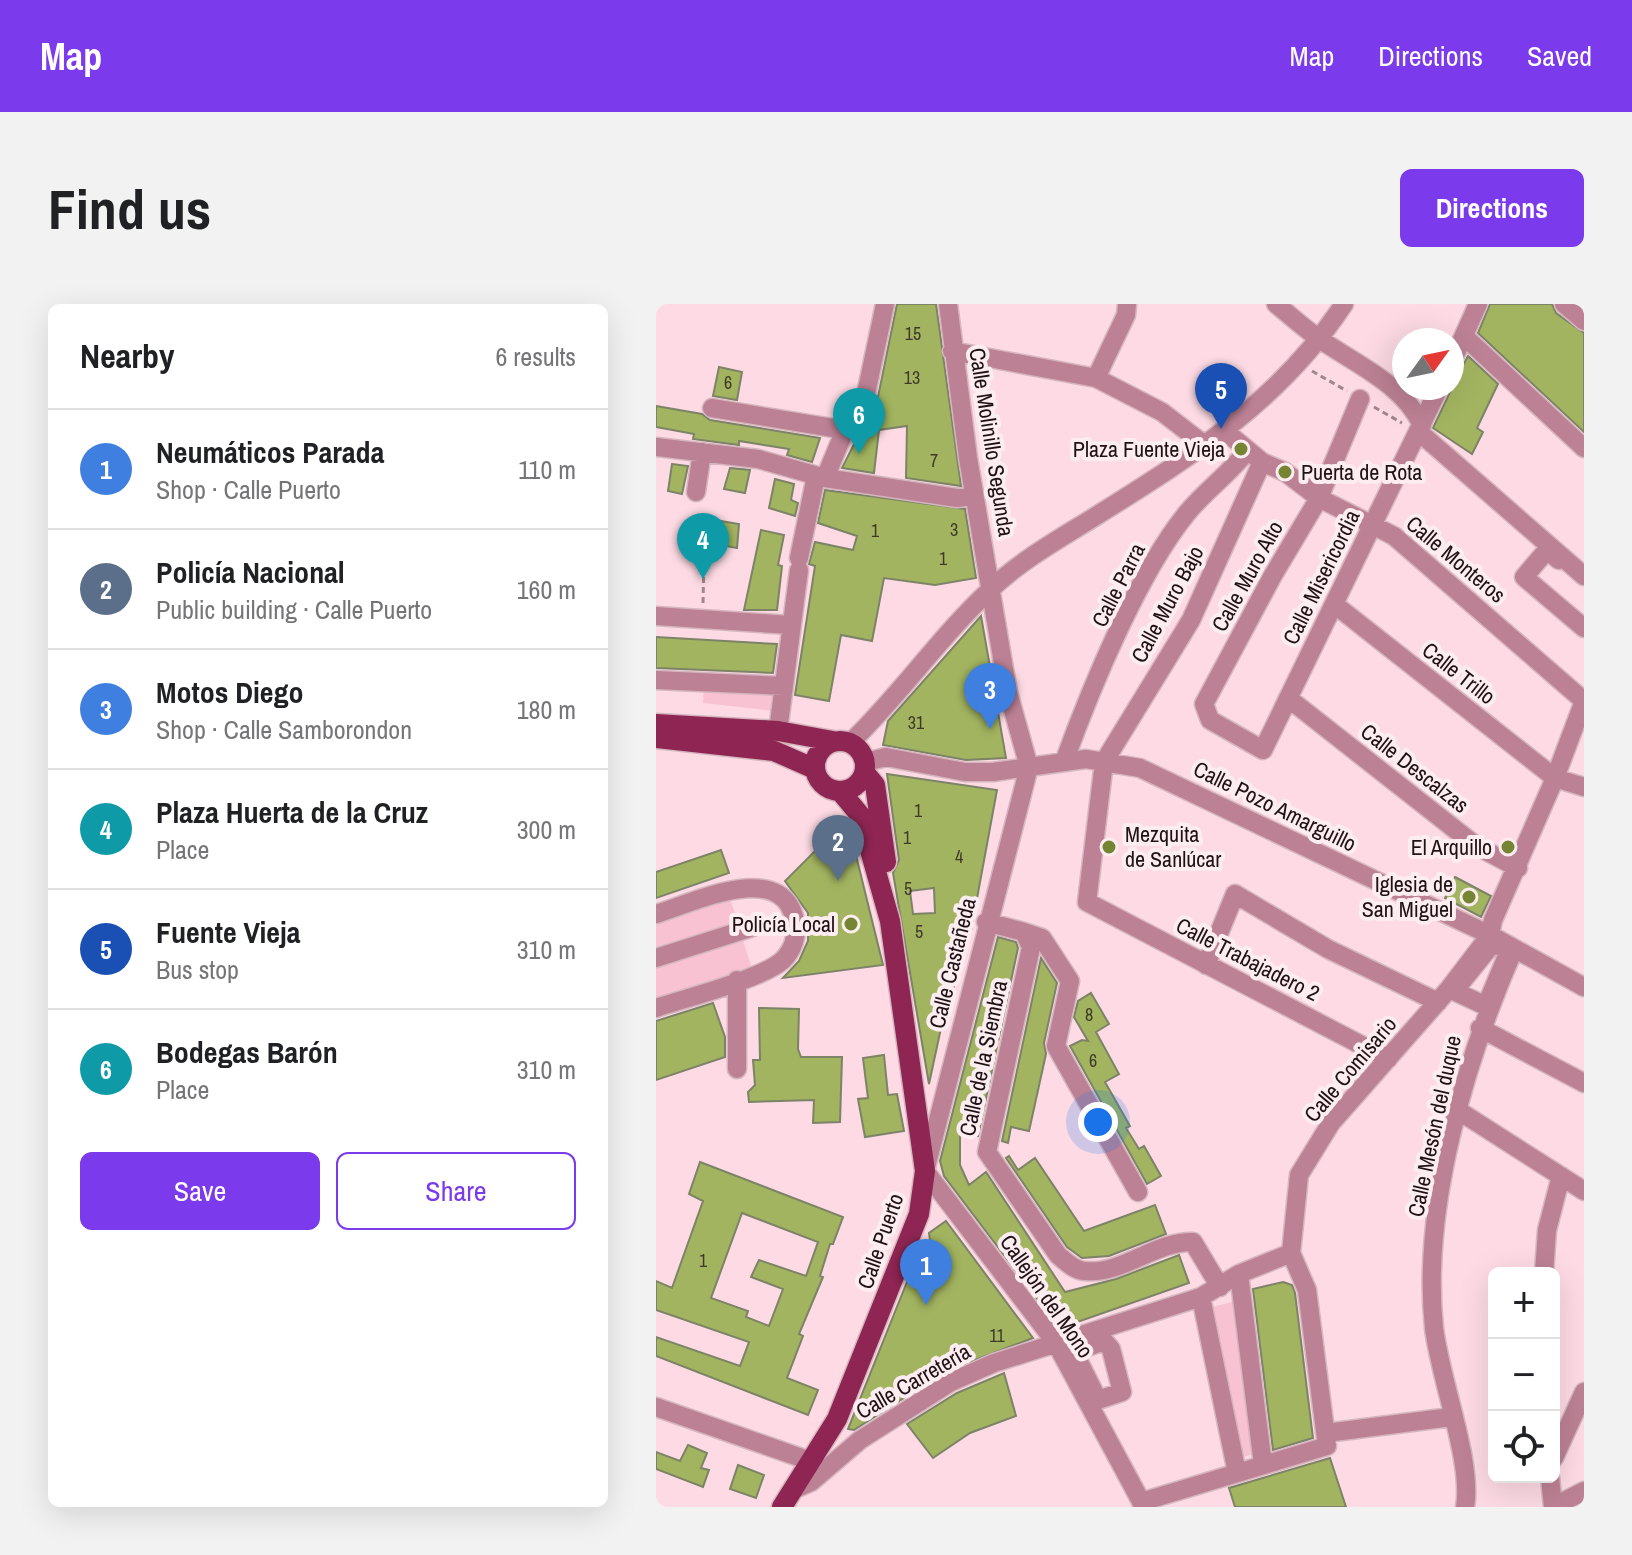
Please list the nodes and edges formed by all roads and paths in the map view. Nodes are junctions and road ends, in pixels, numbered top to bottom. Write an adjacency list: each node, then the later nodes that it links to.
1 (885, 304): 19 (street)
2 (948, 304): 11 (street, Calle Molinillo Segunda)
3 (1127, 304): 12 (street)
4 (1276, 304): 10 (street)
5 (1344, 304): 10 (street)
6 (1478, 304): 9 (street)
7 (1564, 304): 8 (street)
8 (1584, 321)
9 (1465, 337): 23 (street)
10 (1320, 340): 13 (street); 20 (street)
11 (952, 351): 12 (street); 28 (street, Calle Molinillo Segunda)
12 (1096, 378): 21 (street)
13 (1392, 387)
14 (1360, 399): 29 (street, Calle Muro Alto)
15 (1407, 400): 18 (street)
16 (1432, 400): 18 (street, Calle Misericordia)
17 (712, 408): 19 (street)
18 (1420, 429): 30 (street, Calle Misericordia); 32 (street)
19 (845, 430): 26 (street)
20 (1226, 432): 21 (street); 25 (street)
21 (1206, 446): 34 (street)
22 (656, 447): 24 (street)
23 (1584, 448)
24 (702, 452): 26 (street); 27 (street)
25 (1255, 457): 29 (street, Calle Monteros); 49 (street, Calle Parra); 50 (street, Calle Muro Bajo)
26 (820, 477): 28 (street); 38 (street)
27 (696, 492)
28 (974, 496): 34 (street, Calle Molinillo Segunda)
29 (1319, 498): 30 (street, Calle Monteros); 48 (street, Calle Muro Alto)
30 (1373, 525): 35 (street, Calle Misericordia); 43 (street, Calle Monteros)
31 (704, 558): 37 (path)
32 (1584, 576)
33 (1584, 582): 39 (street)
34 (991, 588): 47 (street); 52 (street, Calle Molinillo Segunda)
35 (1334, 604): 42 (street, Calle Misericordia); 54 (street, Calle Trillo)
36 (656, 616): 37 (street)
37 (703, 619): 38 (street)
38 (790, 625): 41 (street)
39 (1584, 628)
40 (656, 680): 41 (street)
41 (784, 686): 45 (street)
42 (1288, 698): 48 (street, Calle Misericordia); 57 (street, Calle Descalzas)
43 (1584, 701): 54 (street, Calle Comisario)
44 (656, 724): 45 (main road)
45 (778, 731): 47 (main road)
46 (656, 738): 53 (main road)
47 (842, 742): 51 (main road); 53 (main road)
48 (1263, 750)
49 (1064, 762): 50 (street, Calle Pozo Amarguillo); 52 (street, Calle Pozo Amarguillo)
50 (1104, 762): 63 (street, Calle Pozo Amarguillo); 66 (street, Calle Trabajadero 2)
51 (865, 767): 52 (street, Calle Pozo Amarguillo); 56 (main road); 59 (main road, Calle Puerto)
52 (1029, 767): 60 (street, Calle Castañeda)
53 (815, 769): 56 (main road)
54 (1555, 778): 55 (street); 57 (street, Calle Comisario)
55 (1584, 787)
56 (840, 791): 59 (main road, Calle Puerto)
57 (1518, 868): 63 (street, Calle Comisario)
58 (656, 914): 67 (street)
59 (890, 921): 76 (main road, Calle Puerto)
60 (986, 922): 62 (street); 76 (street, Calle Castañeda)
61 (753, 927): 65 (street)
62 (1024, 932): 79 (street); 85 (street, Calle de la Siembra)
63 (1492, 939): 64 (street, Calle Pozo Amarguillo); 69 (street, Calle Comisario)
64 (1514, 949): 68 (street, Calle Pozo Amarguillo); 71 (street, Calle Mesón del duque)
65 (656, 958)
66 (1206, 965): 69 (street); 72 (street, Calle Trabajadero 2)
67 (737, 980): 70 (street); 73 (street)
68 (1584, 987)
69 (1438, 1002): 72 (street, Calle Comisario)
70 (656, 1008)
71 (1480, 1028): 74 (street); 75 (street, Calle Mesón del duque)
72 (1388, 1059): 82 (street, Calle Comisario)
73 (737, 1069)
74 (1584, 1083)
75 (1459, 1111): 77 (street); 92 (street, Calle Mesón del duque)
76 (925, 1171): 80 (street, Callejón del Mono); 81 (main road, Calle Puerto)
77 (1561, 1176): 78 (street); 83 (street)
78 (1584, 1191)
79 (1138, 1192)
80 (949, 1200): 81 (street); 88 (street, Callejón del Mono)
81 (919, 1214): 95 (main road, Calle Puerto)
82 (1291, 1253): 84 (street, Calle Carretería); 93 (street)
83 (1544, 1267)
84 (1239, 1274): 85 (street, Calle Carretería); 96 (street)
85 (1220, 1287): 86 (street, Calle Carretería)
86 (1201, 1297): 87 (street, Calle Carretería); 97 (street)
87 (1112, 1328): 88 (street, Calle Carretería); 91 (street)
88 (1056, 1343): 91 (street, Callejón del Mono); 99 (street, Calle Carretería)
89 (1584, 1392): 94 (street)
90 (656, 1407): 95 (street)
91 (1092, 1411): 101 (street, Callejón del Mono)
92 (1451, 1417): 93 (street); 103 (street, Calle Mesón del duque)
93 (1327, 1439): 96 (street)
94 (1560, 1442)
95 (813, 1462): 99 (main road, Calle Puerto)
96 (1263, 1465): 97 (street)
97 (1237, 1473): 101 (street)
98 (1551, 1483): 104 (street)
99 (795, 1489): 102 (main road, Calle Puerto)
100 (1584, 1491): 104 (street)
101 (1142, 1505)
102 (782, 1507)
103 (1465, 1507)
104 (1553, 1507)

